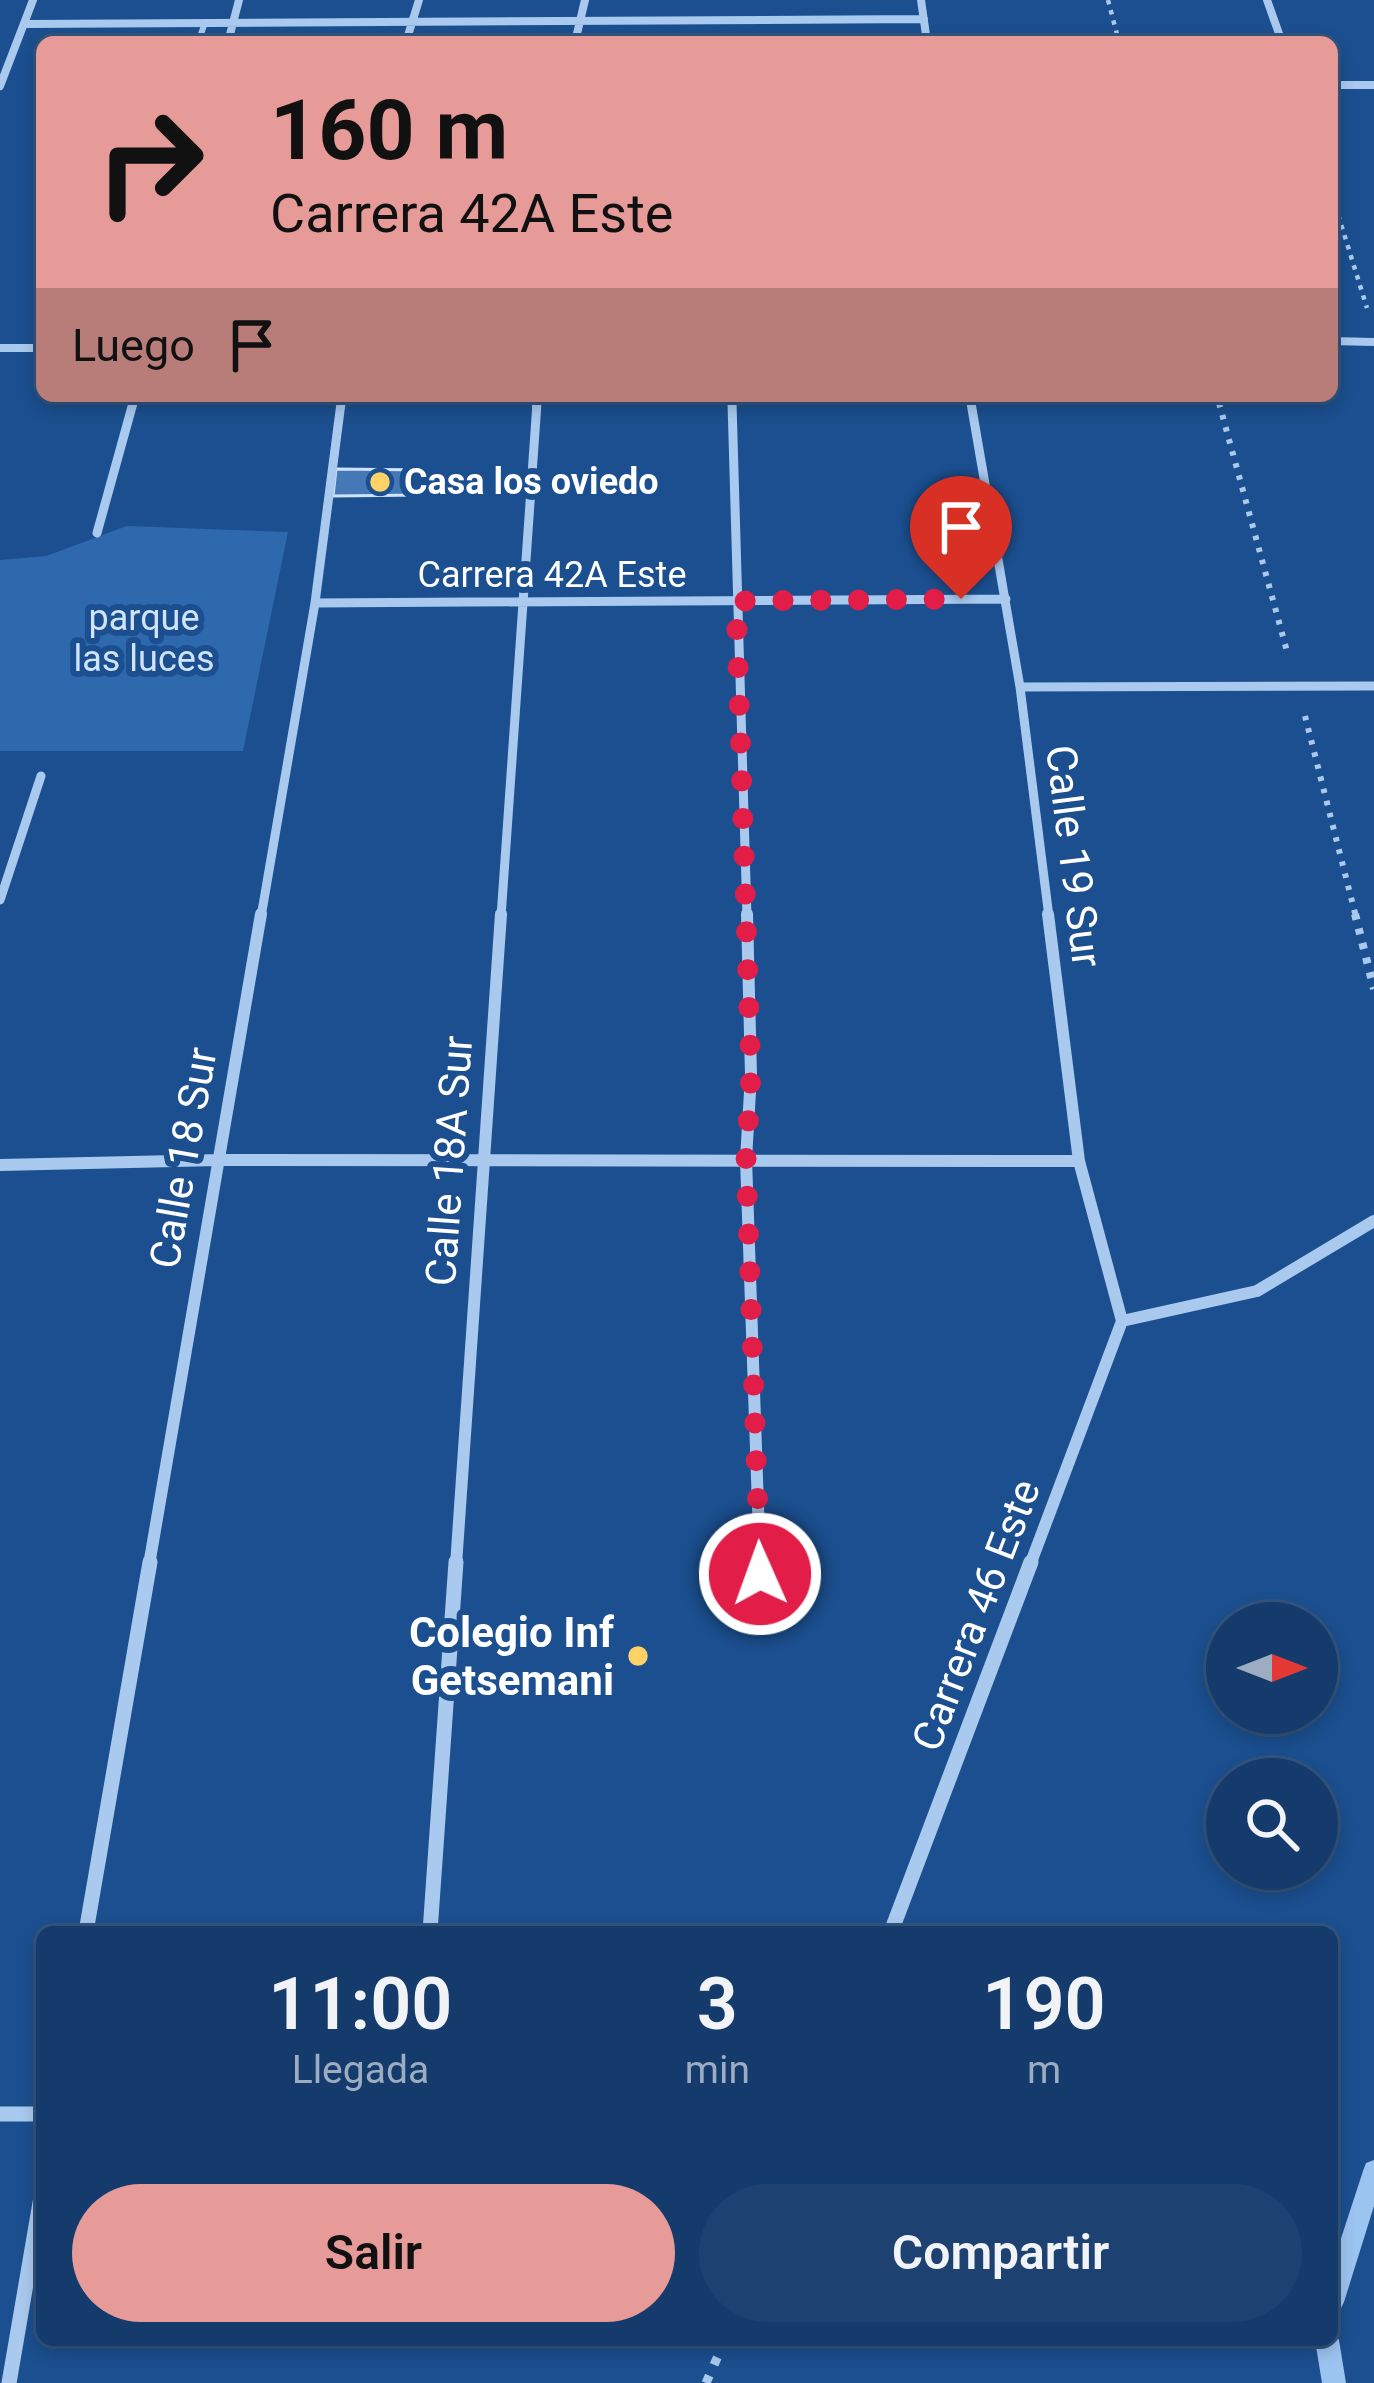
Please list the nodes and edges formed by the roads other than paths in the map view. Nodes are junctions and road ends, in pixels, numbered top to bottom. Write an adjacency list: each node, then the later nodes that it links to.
1 (33, 0): 14 (street)
2 (239, 0): 13 (street)
3 (418, 0): 11 (street)
4 (585, 0): 10 (street)
5 (736, 0): 9 (street)
6 (922, 0): 8 (street)
7 (1267, 0): 20 (street)
8 (924, 19): 9 (street); 19 (street)
9 (737, 20): 10 (street)
10 (583, 21): 11 (street); 18 (street)
11 (414, 22): 13 (street); 17 (street)
12 (205, 23): 13 (street); 14 (street); 15 (lane)
13 (233, 23): 16 (street)
14 (26, 24): 23 (street)
15 (200, 36)
16 (230, 36)
17 (408, 36)
18 (577, 36)
19 (926, 36)
20 (1280, 36)
21 (1338, 85): 22 (street)
22 (1374, 85)
23 (0, 86)
24 (1338, 341): 25 (street)
25 (1374, 342)
26 (0, 348): 27 (street)
27 (36, 348)
28 (133, 402): 33 (street)
29 (341, 402): 37 (street, Calle 18 Sur)
30 (537, 402): 36 (street, Calle 18A Sur)
31 (732, 402): 35 (street)
32 (971, 402): 34 (street, Calle 19 Sur)
33 (97, 533)
34 (1006, 599): 35 (street, Carrera 42A Este); 39 (street, Calle 19 Sur)
35 (736, 601): 36 (street, Carrera 42A Este); 44 (street)
36 (525, 602): 37 (street, Carrera 42A Este); 43 (street, Calle 18A Sur)
37 (315, 603): 42 (street, Calle 18 Sur)
38 (1374, 686): 39 (street)
39 (1020, 688): 45 (street, Calle 19 Sur)
40 (40, 776): 41 (street)
41 (0, 900)
42 (219, 1160): 43 (street); 46 (street); 50 (street, Calle 18 Sur)
43 (481, 1160): 44 (street); 51 (street, Calle 18A Sur)
44 (746, 1160): 45 (street); 49 (street)
45 (1079, 1161): 48 (street, Calle 19 Sur)
46 (0, 1165)
47 (1374, 1221): 48 (street)
48 (1122, 1321): 52 (street, Carrera 46 Este)
49 (760, 1574)
50 (87, 1926)
51 (430, 1926)
52 (893, 1926)
53 (0, 2114): 54 (street)
54 (36, 2114)
55 (36, 2226): 56 (street)
56 (9, 2383)

